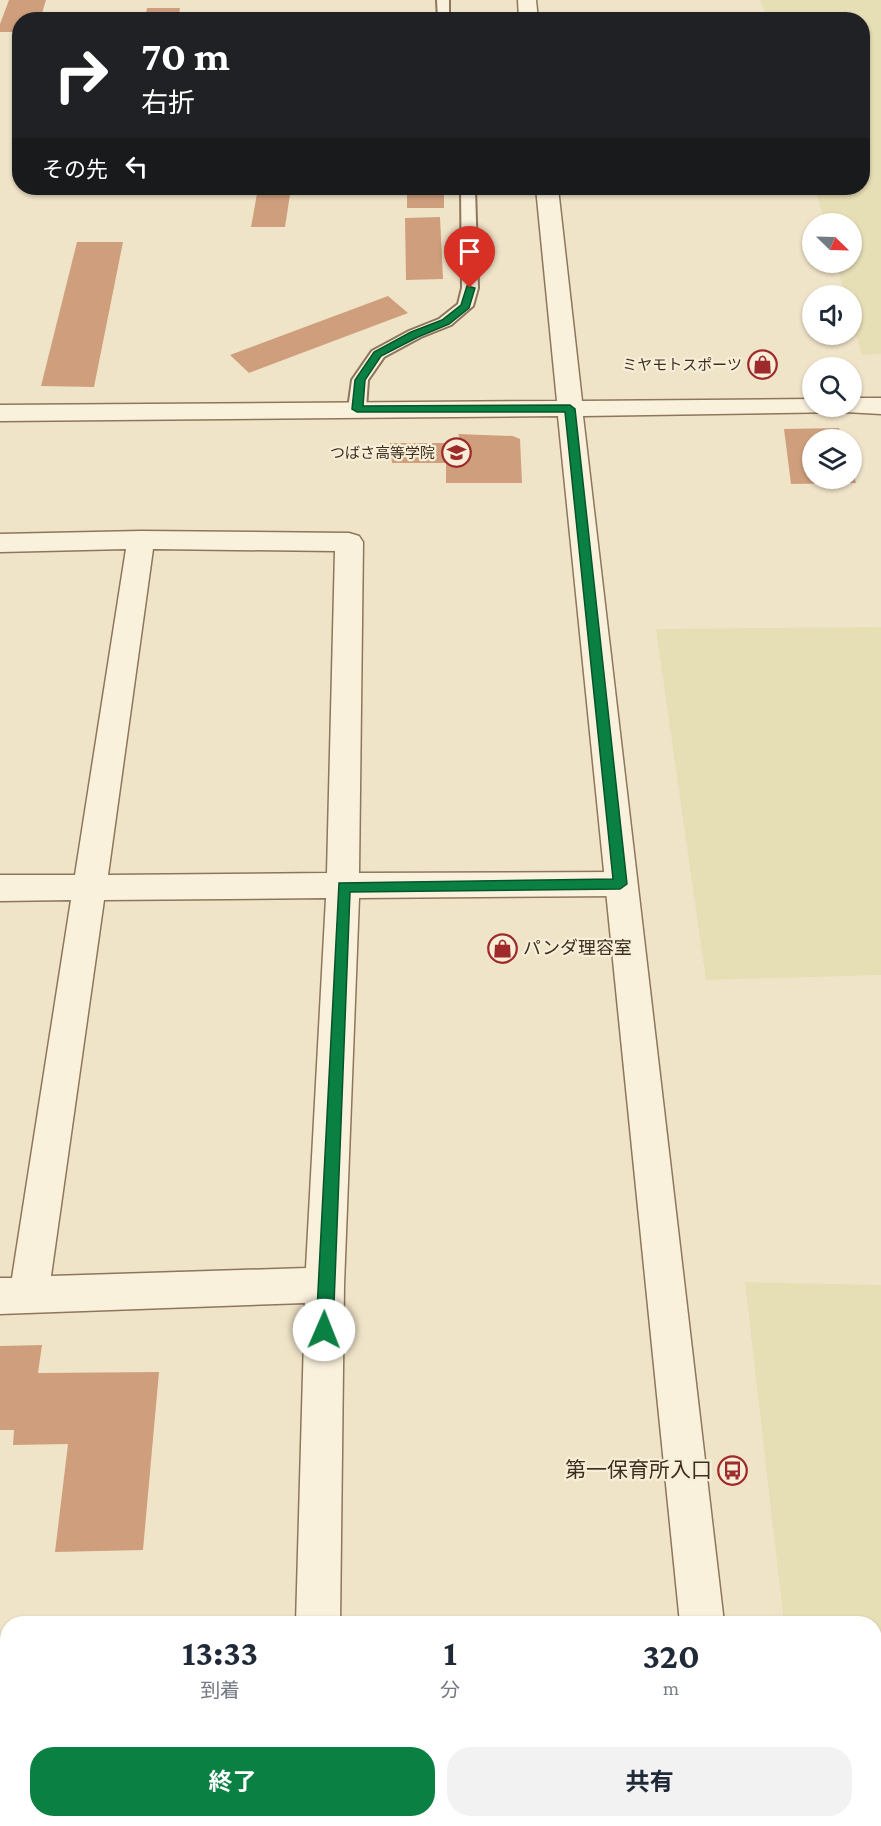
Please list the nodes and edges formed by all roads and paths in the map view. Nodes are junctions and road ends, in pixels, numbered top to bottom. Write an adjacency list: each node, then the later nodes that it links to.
1 (468, 195): 6 (lane)
2 (548, 195): 7 (street)
3 (802, 406): 7 (street)
4 (862, 406): 5 (street)
5 (881, 406)
6 (357, 409): 7 (street); 8 (street)
7 (570, 409): 11 (street)
8 (0, 413)
9 (141, 540): 10 (street); 12 (street); 13 (street)
10 (0, 543)
11 (620, 884): 13 (street); 18 (street)
12 (90, 886): 13 (street); 14 (street); 16 (street)
13 (343, 887): 15 (street)
14 (0, 888)
15 (325, 1285): 16 (street); 17 (street)
16 (14, 1295)
17 (318, 1616)
18 (701, 1616)

